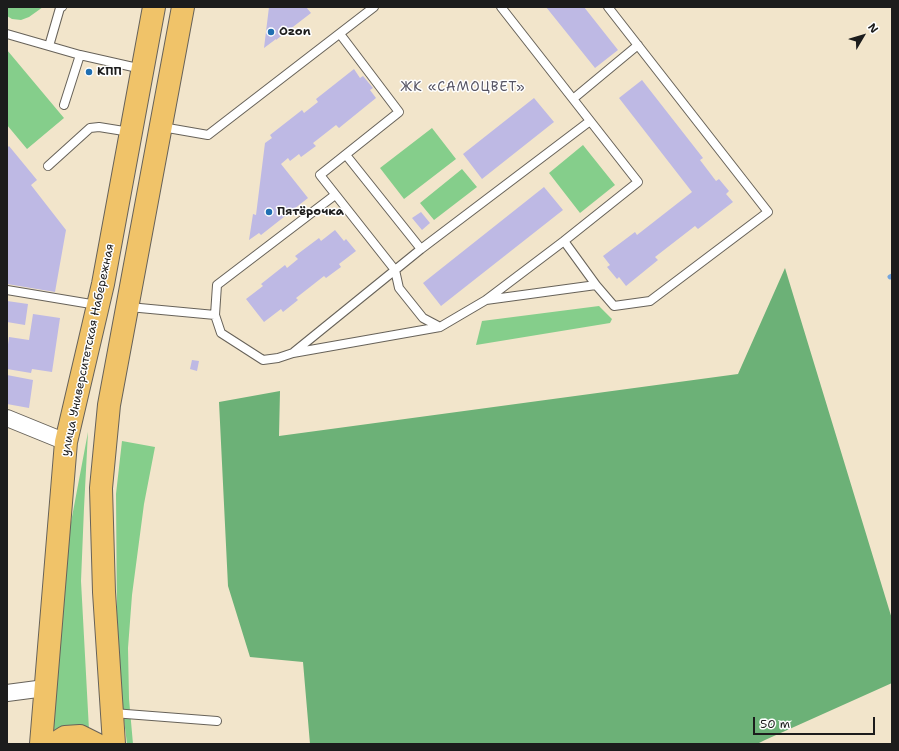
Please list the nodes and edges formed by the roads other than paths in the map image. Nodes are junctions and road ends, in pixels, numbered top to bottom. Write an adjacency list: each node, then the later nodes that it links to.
1 (62, 7): 9 (lane)
2 (154, 7): 12 (main road, улица Университетская Набережная)
3 (183, 7): 16 (main road)
4 (374, 7): 8 (lane)
5 (501, 7): 13 (lane)
6 (608, 7): 10 (lane)
7 (7, 34): 9 (lane)
8 (340, 34): 16 (lane); 18 (lane)
9 (49, 46): 11 (lane)
10 (638, 46): 13 (lane); 24 (lane)
11 (80, 55): 12 (lane); 14 (lane)
12 (143, 69): 17 (main road, улица Университетская Набережная)
13 (573, 99): 15 (lane)
14 (64, 105)
15 (590, 121): 21 (lane); 22 (lane)
16 (161, 127): 28 (main road)
17 (131, 132): 19 (lane); 27 (main road, улица Университетская Набережная)
18 (346, 155): 20 (lane); 22 (lane)
19 (48, 166)
20 (335, 195): 23 (lane); 29 (lane)
21 (564, 241): 24 (lane); 26 (lane)
22 (421, 248): 23 (lane)
23 (396, 270): 30 (lane); 31 (lane)
24 (596, 285): 26 (lane)
25 (7, 290): 27 (lane)
26 (486, 300): 30 (lane)
27 (98, 305): 33 (main road, улица Университетская Набережная)
28 (127, 306): 29 (lane); 36 (main road)
29 (215, 315): 31 (lane)
30 (440, 327): 31 (lane)
31 (293, 353)
32 (10, 423): 33 (street)
33 (66, 442): 34 (main road, улица Университетская Набережная)
34 (45, 688): 35 (street); 38 (main road, улица Университетская Набережная)
35 (7, 693)
36 (112, 713): 37 (lane); 41 (main road)
37 (217, 722)
38 (41, 744)
39 (54, 744): 40 (main road)
40 (96, 744)
41 (114, 744)

